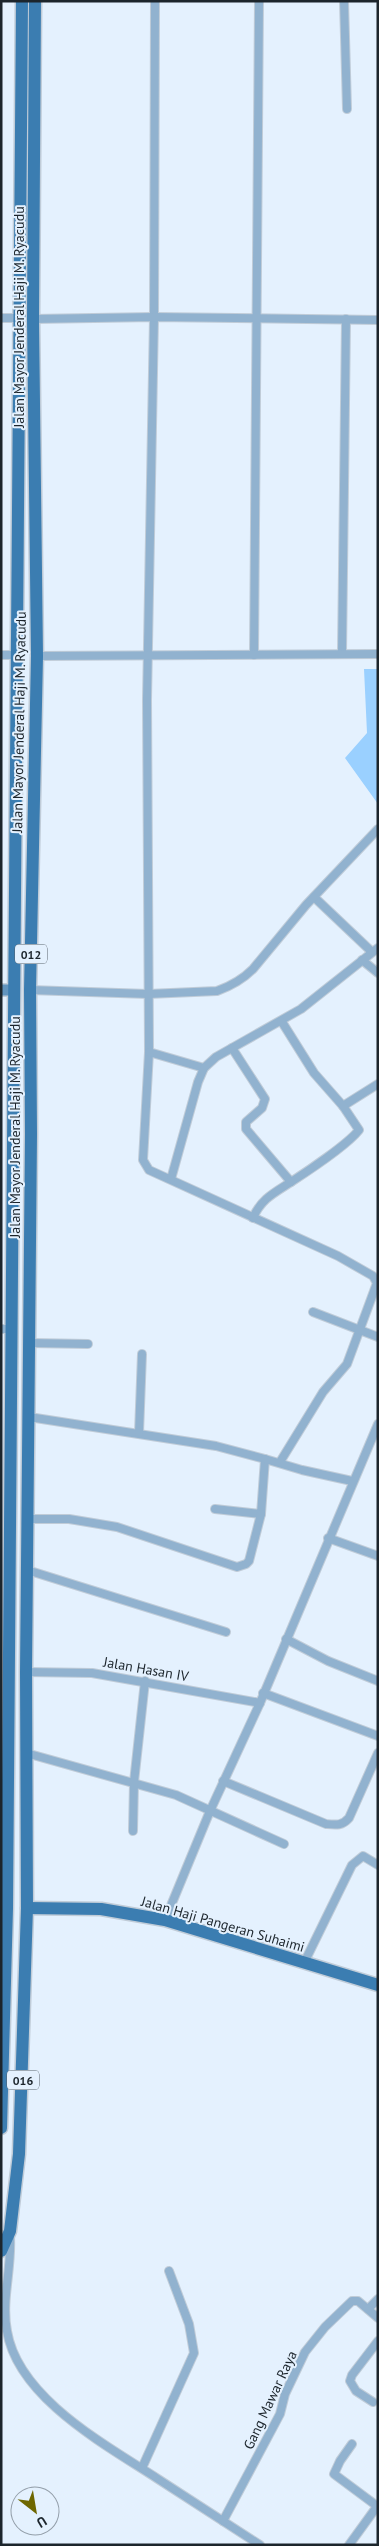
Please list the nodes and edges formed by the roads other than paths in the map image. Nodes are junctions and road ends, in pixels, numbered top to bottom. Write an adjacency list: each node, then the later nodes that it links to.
1 (22, 1): 7 (main road, Jalan Mayor Jenderal Haji M. Ryacudu)
2 (35, 1): 8 (main road, Jalan Mayor Jenderal Haji M. Ryacudu / 012)
3 (155, 1): 11 (street)
4 (259, 1): 14 (street)
5 (344, 1): 6 (street)
6 (347, 109)
7 (20, 156): 8 (main road); 9 (main road, Jalan Mayor Jenderal Haji M. Ryacudu)
8 (34, 157): 10 (main road, Jalan Mayor Jenderal Haji M. Ryacudu / 012)
9 (20, 180): 10 (main road); 13 (main road, Jalan Mayor Jenderal Haji M. Ryacudu)
10 (34, 181): 15 (main road, Jalan Mayor Jenderal Haji M. Ryacudu / 012)
11 (154, 317): 14 (street); 15 (street); 18 (street)
12 (1, 318): 13 (street)
13 (19, 318): 23 (main road, Jalan Mayor Jenderal Haji M. Ryacudu)
14 (258, 318): 16 (street); 22 (street)
15 (33, 319): 24 (main road, Jalan Mayor Jenderal Haji M. Ryacudu / 012)
16 (346, 319): 17 (street); 19 (street)
17 (378, 320)
18 (149, 654): 22 (street); 24 (street); 36 (street)
19 (342, 654): 20 (street); 22 (street)
20 (378, 654)
21 (1, 655): 23 (street)
22 (254, 655)
23 (17, 656): 26 (main road, Jalan Mayor Jenderal Haji M. Ryacudu / 012)
24 (36, 656): 25 (main road, Jalan Mayor Jenderal Haji M. Ryacudu / 012)
25 (34, 798): 26 (main road); 29 (main road, Jalan Mayor Jenderal Haji M. Ryacudu / 012)
26 (16, 799): 28 (main road, Jalan Mayor Jenderal Haji M. Ryacudu / 012)
27 (378, 829): 30 (street)
28 (15, 831): 29 (main road); 34 (main road, Jalan Mayor Jenderal Haji M. Ryacudu / 012)
29 (33, 831): 35 (main road, Jalan Mayor Jenderal Haji M. Ryacudu / 012)
30 (314, 896): 31 (street); 36 (street)
31 (375, 950): 32 (street)
32 (362, 960): 33 (street); 37 (street)
33 (378, 973)
34 (7, 990): 48 (main road, Jalan Mayor Jenderal Haji M. Ryacudu / 012)
35 (30, 990): 36 (street); 51 (main road, Jalan Mayor Jenderal Haji M. Ryacudu / 012)
36 (148, 994): 39 (street)
37 (282, 1022): 38 (street); 42 (street)
38 (232, 1048): 40 (street); 44 (street)
39 (149, 1052): 40 (street); 43 (street)
40 (204, 1068): 43 (street)
41 (378, 1084): 42 (street)
42 (343, 1106): 44 (street)
43 (171, 1179): 45 (street)
44 (291, 1182): 45 (street)
45 (253, 1218): 46 (street)
46 (378, 1283): 49 (street)
47 (312, 1312): 49 (street)
48 (6, 1329): 60 (main road, Jalan Mayor Jenderal Haji M. Ryacudu / 012)
49 (361, 1332): 50 (street); 59 (street)
50 (378, 1337)
51 (30, 1343): 52 (street); 54 (main road, Jalan Mayor Jenderal Haji M. Ryacudu / 012)
52 (88, 1344)
53 (142, 1354): 56 (street)
54 (29, 1417): 56 (street); 57 (main road, Jalan Mayor Jenderal Haji M. Ryacudu / 012)
55 (378, 1424): 61 (street)
56 (139, 1433): 58 (street)
57 (28, 1449): 60 (main road); 62 (main road, Jalan Mayor Jenderal Haji M. Ryacudu / 012)
58 (265, 1459): 59 (street); 65 (street)
59 (280, 1462): 61 (street)
60 (10, 1479): 64 (main road, Jalan Mayor Jenderal Haji M. Ryacudu / 012)
61 (352, 1481): 67 (street)
62 (28, 1489): 64 (main road); 66 (main road, Jalan Mayor Jenderal Haji M. Ryacudu / 012)
63 (214, 1509): 65 (street)
64 (9, 1512): 68 (main road, Jalan Mayor Jenderal Haji M. Ryacudu / 012)
65 (261, 1514): 66 (street)
66 (28, 1519): 70 (main road, Jalan Mayor Jenderal Haji M. Ryacudu / 012)
67 (328, 1538): 69 (street); 72 (street)
68 (5, 1550): 73 (main road, Jalan Mayor Jenderal Haji M. Ryacudu / 012)
69 (378, 1556)
70 (28, 1570): 71 (street); 74 (main road, Jalan Mayor Jenderal Haji M. Ryacudu / 012)
71 (226, 1632)
72 (286, 1639): 76 (street); 77 (street)
73 (5, 1670): 80 (main road, Jalan Mayor Jenderal Haji M. Ryacudu / 012)
74 (26, 1672): 75 (street, Jalan Hasan IV); 81 (main road, Jalan Mayor Jenderal Haji M. Ryacudu / 012)
75 (145, 1681): 78 (street, Jalan Hasan IV); 84 (street)
76 (378, 1681)
77 (263, 1693): 78 (street); 79 (street)
78 (260, 1703): 83 (street)
79 (378, 1736)
80 (5, 1746): 89 (main road, Jalan Mayor Jenderal Haji M. Ryacudu / 012)
81 (26, 1754): 84 (street); 90 (main road, Jalan Mayor Jenderal Haji M. Ryacudu / 012)
82 (378, 1754): 83 (street)
83 (224, 1781): 85 (street)
84 (134, 1782): 85 (street); 86 (street)
85 (210, 1811): 87 (street); 91 (street)
86 (133, 1831)
87 (284, 1844)
88 (378, 1865): 92 (street)
89 (4, 1908): 94 (main road, Jalan Mayor Jenderal Haji M. Ryacudu / 016)
90 (27, 1908): 91 (main road, Jalan Haji Pangeran Suhaimi); 95 (main road, Jalan Mayor Jenderal Haji M. Ryacudu / 016)
91 (165, 1920): 92 (main road, Jalan Haji Pangeran Suhaimi)
92 (304, 1963): 93 (main road, Jalan Haji Pangeran Suhaimi)
93 (378, 1986)
94 (2, 2112): 95 (main road); 96 (main road, Jalan Mayor Jenderal Haji M. Ryacudu / 016)
95 (22, 2113): 97 (main road, Jalan Mayor Jenderal Haji M. Ryacudu / 016)
96 (1, 2128)
97 (10, 2231): 98 (main road, Jalan Mayor Jenderal Haji M. Ryacudu / 016); 100 (street)
98 (1, 2251)
99 (169, 2271): 107 (street)
100 (3, 2294): 107 (street)
101 (378, 2299): 102 (street)
102 (368, 2309): 103 (street); 109 (street, Gang Mawar Raya)
103 (378, 2318)
104 (378, 2341): 105 (street)
105 (373, 2402)
106 (352, 2444): 108 (street)
107 (142, 2468): 109 (street)
108 (377, 2508): 111 (street)
109 (223, 2521): 110 (street)
110 (260, 2545)
111 (349, 2545)

